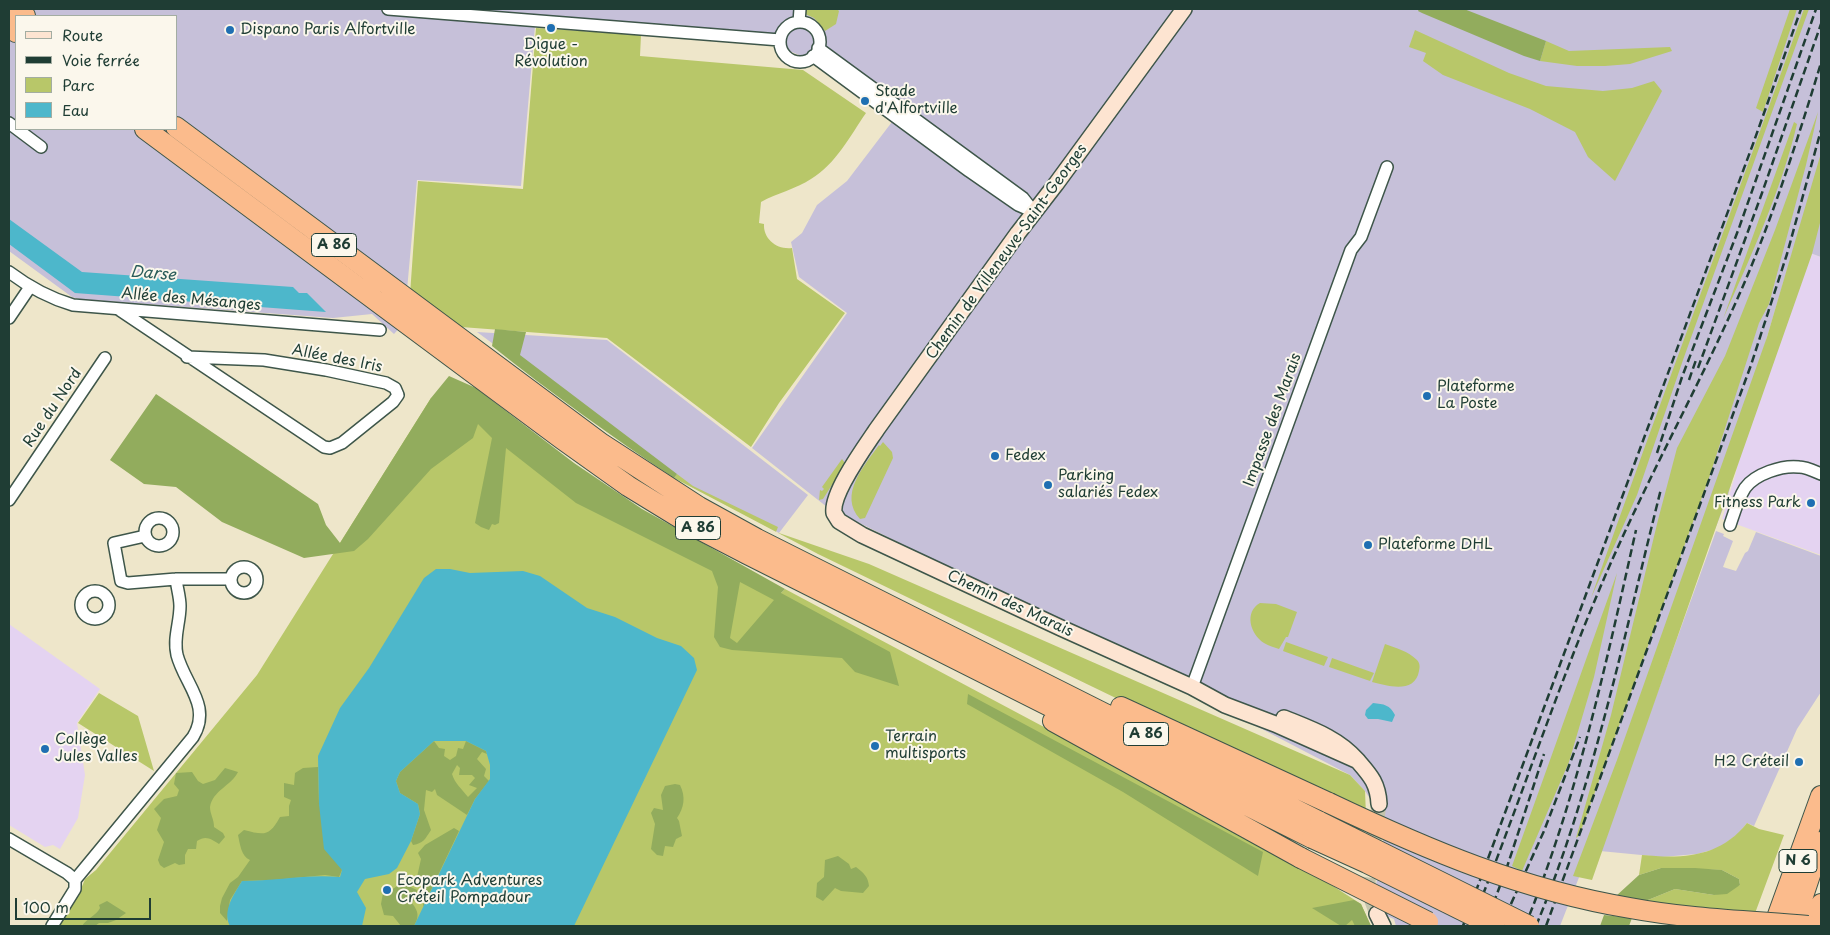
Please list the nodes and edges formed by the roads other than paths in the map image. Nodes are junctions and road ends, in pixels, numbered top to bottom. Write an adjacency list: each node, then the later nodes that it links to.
1 (388, 9): 5 (street)
2 (800, 9): 4 (street)
3 (1184, 9): 12 (street, Chemin de Villeneuve-Saint-Georges)
4 (799, 22): 5 (street); 6 (street)
5 (780, 40): 6 (street)
6 (816, 52): 12 (street)
7 (178, 128): 29 (highway, A 86)
8 (18, 130): 10 (street)
9 (146, 130): 29 (highway, A 86)
10 (41, 148)
11 (1387, 167): 30 (street, Impasse des Marais)
12 (1034, 212): 21 (street, Chemin de Villeneuve-Saint-Georges)
13 (9, 272): 14 (street, Allée des Mésanges)
14 (30, 287): 15 (street, Allée des Mésanges); 16 (street)
15 (118, 309): 17 (street, Allée des Mésanges); 18 (street, Allée des Iris)
16 (9, 318)
17 (380, 330)
18 (187, 357): 18 (street, Allée des Iris)
19 (105, 358): 22 (street, Rue du Nord)
20 (1821, 474): 23 (street)
21 (835, 499): 30 (street, Chemin des Marais)
22 (9, 500)
23 (1730, 525)
24 (145, 536): 27 (street)
25 (176, 579): 26 (street); 27 (street); 37 (street)
26 (230, 579)
27 (121, 581): 28 (street)
28 (106, 597)
29 (968, 655): 33 (highway, A 86); 42 (highway, bridge); 46 (highway, bridge)
30 (1199, 690): 32 (street, Chemin des Marais)
31 (1821, 796): 44 (highway, N 6)
32 (1379, 804)
33 (1316, 830): 40 (highway, A 86, bridge); 43 (highway, A 86, bridge)
34 (9, 839): 37 (street)
35 (1821, 842): 39 (highway, N 6)
36 (1821, 870): 39 (highway)
37 (75, 880): 41 (street)
38 (1821, 904): 47 (highway)
39 (1801, 905): 45 (highway, N 6)
40 (1531, 925)
41 (52, 926)
42 (1436, 926)
43 (1494, 926)
44 (1774, 926)
45 (1793, 926)
46 (1808, 926)
47 (1813, 926)

